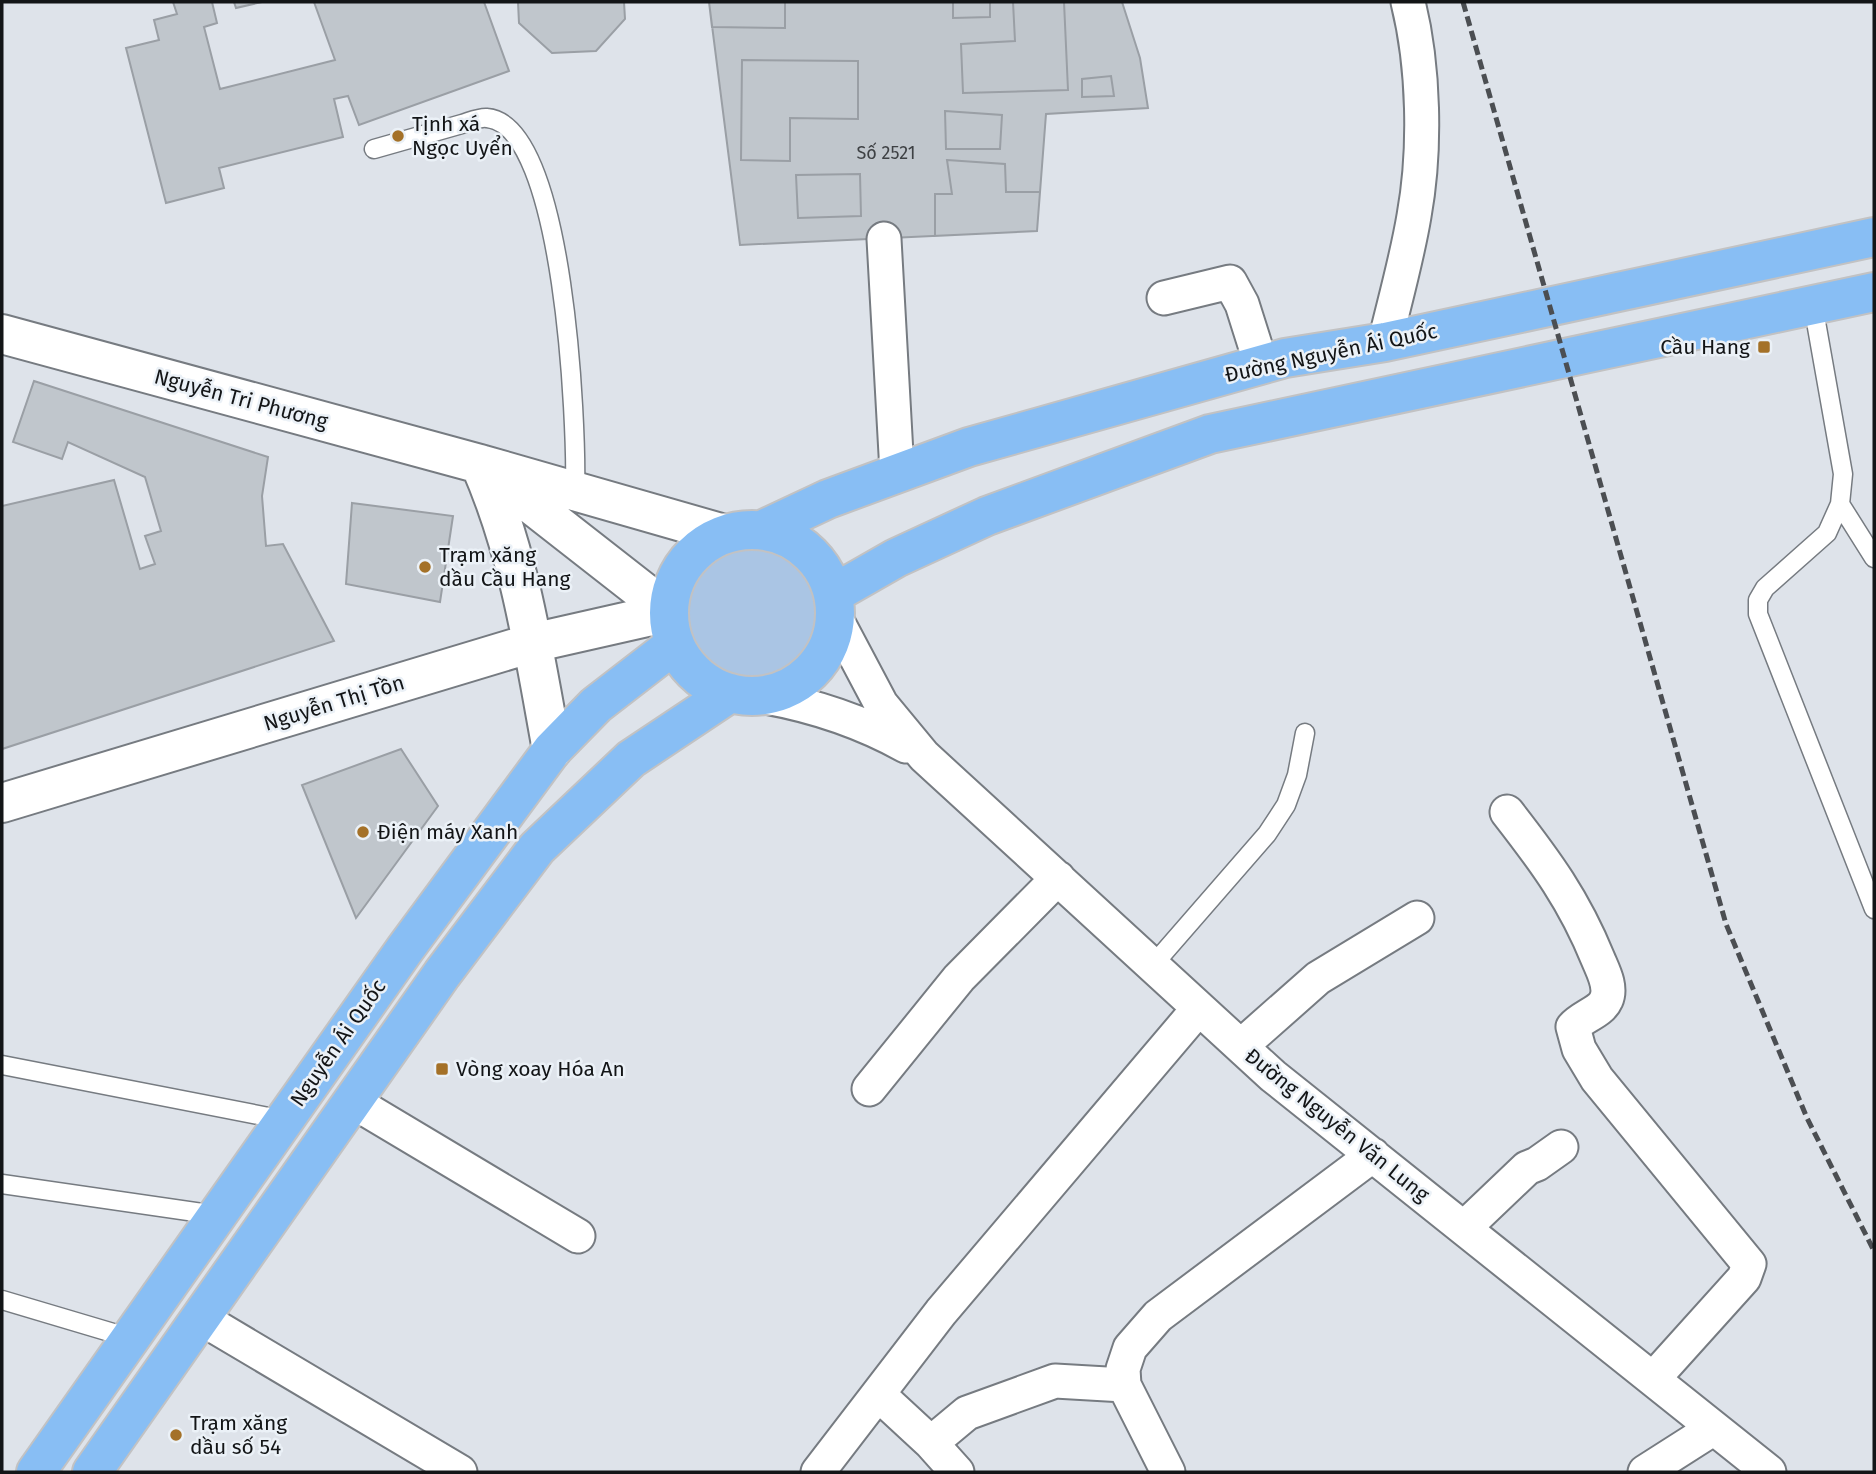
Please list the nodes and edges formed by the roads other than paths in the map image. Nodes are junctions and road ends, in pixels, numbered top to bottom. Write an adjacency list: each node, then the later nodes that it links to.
1 (1408, 2): 9 (street)
2 (374, 149): 13 (lane)
3 (1874, 237): 9 (main road, Đường Nguyễn Ái Quốc)
4 (884, 239): 12 (street)
5 (1874, 292): 7 (main road)
6 (1164, 298): 10 (street)
7 (1813, 305): 14 (lane); 18 (main road)
8 (2, 334): 11 (main road, Nguyễn Tri Phương)
9 (1385, 342): 10 (main road, Đường Nguyễn Ái Quốc)
10 (1261, 364): 12 (main road, Đường Nguyễn Ái Quốc)
11 (480, 464): 13 (main road, Nguyễn Tri Phương); 19 (main road, Nguyễn Tri Phương); 20 (main road)
12 (897, 472): 15 (main road, Đường Nguyễn Ái Quốc)
13 (575, 490): 16 (main road, Nguyễn Tri Phương)
14 (1840, 504): 17 (lane); 28 (lane)
15 (762, 530): 16 (main road); 18 (main road)
16 (724, 534): 19 (main road)
17 (1874, 558)
18 (834, 607): 21 (main road); 24 (street, Đường Nguyễn Văn Lung)
19 (672, 628): 20 (main road, Nguyễn Thị Tồn); 21 (main road); 23 (main road, Nguyễn Ái Quốc)
20 (532, 643): 23 (main road); 25 (main road, Nguyễn Thị Tồn)
21 (745, 695): 24 (street, Đường Nguyễn Văn Lung); 35 (main road)
22 (1305, 733): 30 (lane)
23 (552, 750): 36 (main road, Nguyễn Ái Quốc)
24 (924, 756): 27 (street, Đường Nguyễn Văn Lung)
25 (2, 803)
26 (1507, 812): 46 (street)
27 (1058, 878): 30 (street, Đường Nguyễn Văn Lung); 34 (street)
28 (1874, 909)
29 (1417, 918): 32 (street)
30 (1153, 965): 31 (street, Đường Nguyễn Văn Lung)
31 (1199, 1008): 32 (street, Đường Nguyễn Văn Lung); 48 (street)
32 (1241, 1046): 38 (street, Đường Nguyễn Văn Lung)
33 (2, 1065): 36 (lane)
34 (869, 1089)
35 (352, 1101): 42 (street); 44 (main road)
36 (284, 1120): 40 (main road, Nguyễn Ái Quốc)
37 (1561, 1147): 41 (street)
38 (1373, 1156): 41 (street, Đường Nguyễn Văn Lung); 47 (street)
39 (2, 1184): 40 (lane)
40 (216, 1215): 45 (main road, Nguyễn Ái Quốc)
41 (1464, 1228): 46 (street, Đường Nguyễn Văn Lung)
42 (578, 1236)
43 (2, 1300): 45 (lane)
44 (199, 1317): 52 (main road); 54 (street)
45 (130, 1338): 49 (main road, Nguyễn Ái Quốc)
46 (1653, 1379): 50 (street, Đường Nguyễn Văn Lung)
47 (1124, 1385): 51 (street); 57 (street)
48 (878, 1394): 51 (street); 55 (street)
49 (70, 1424): 52 (main road); 53 (main road, Nguyễn Ái Quốc)
50 (1714, 1429): 58 (street); 59 (street, Đường Nguyễn Văn Lung)
51 (931, 1443): 56 (street)
52 (99, 1462)
53 (36, 1472)
54 (460, 1472)
55 (818, 1472)
56 (957, 1472)
57 (1168, 1472)
58 (1645, 1472)
59 (1769, 1472)

